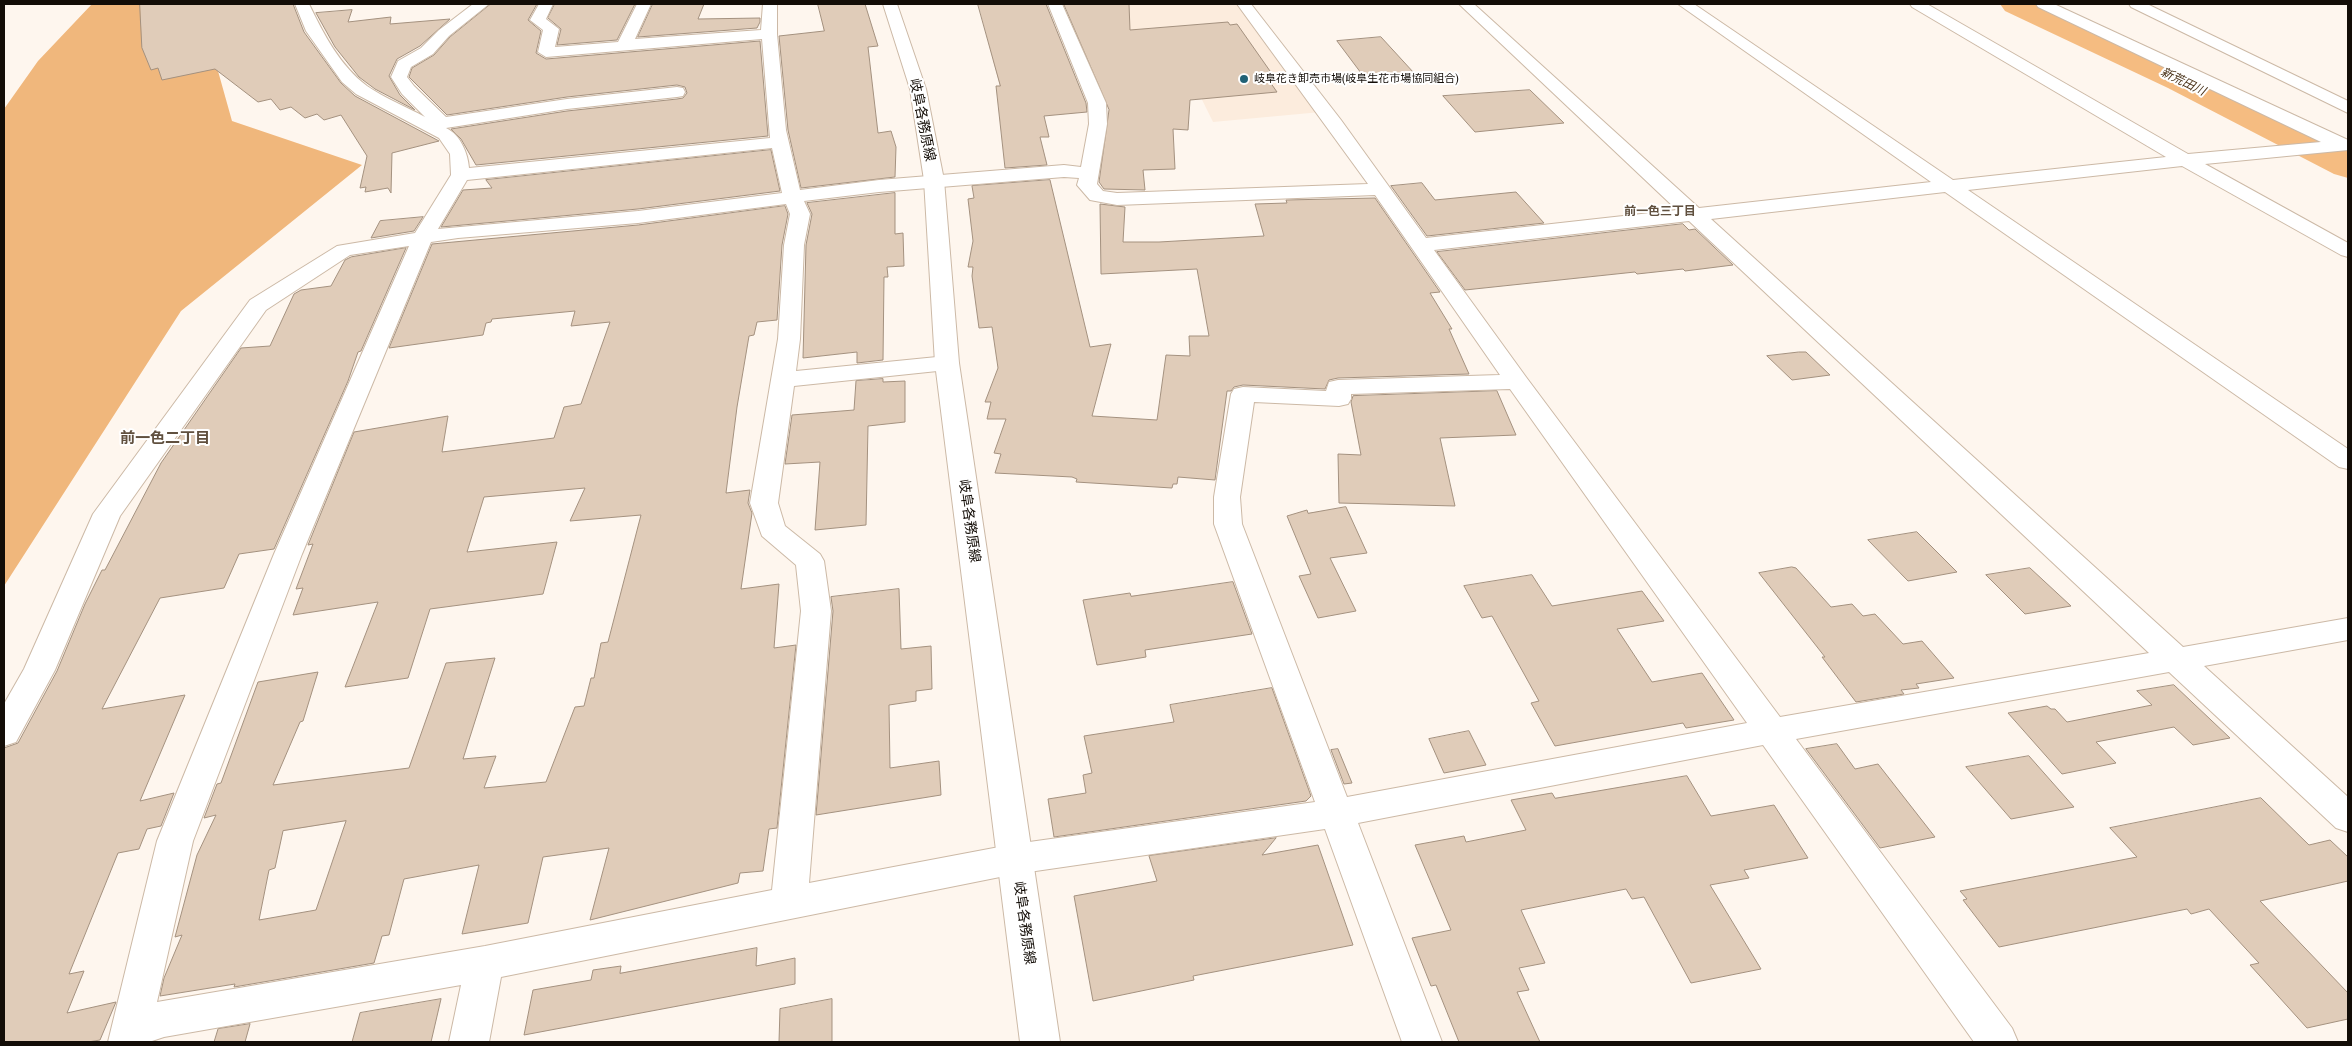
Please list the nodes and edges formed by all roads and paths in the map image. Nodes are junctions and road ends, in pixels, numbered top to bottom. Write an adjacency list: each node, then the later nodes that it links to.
1 (302, 4): 18 (street)
2 (482, 4): 18 (street)
3 (546, 4): 15 (street)
4 (644, 4): 15 (street)
5 (770, 4): 14 (street)
6 (890, 4): 24 (street, 岐阜各務原線)
7 (1055, 4): 22 (street)
8 (1244, 4): 26 (street)
9 (1466, 4): 28 (street)
10 (1685, 4): 25 (street)
11 (1916, 4): 21 (street)
12 (2043, 4): 20 (street)
13 (2136, 4): 17 (street)
14 (768, 34): 15 (street); 19 (street)
15 (624, 45)
16 (677, 92): 18 (street)
17 (2348, 108)
18 (435, 123): 23 (street)
19 (779, 142): 23 (street); 27 (street)
20 (2344, 147): 21 (street)
21 (2185, 160): 25 (street); 31 (street)
22 (1088, 173): 24 (street); 26 (street)
23 (460, 175): 29 (street)
24 (934, 180): 27 (street); 32 (street, 岐阜各務原線)
25 (1950, 187): 28 (street); 35 (street)
26 (1381, 189): 30 (street)
27 (792, 196): 29 (street); 33 (street)
28 (1692, 215): 30 (street); 37 (street)
29 (423, 236): 39 (street); 45 (street)
30 (1419, 245): 34 (street)
31 (2348, 251)
32 (947, 363): 33 (street); 42 (street, 岐阜各務原線)
33 (783, 380): 43 (street)
34 (1516, 382): 38 (street); 40 (street)
35 (2348, 461)
36 (2348, 629): 37 (street)
37 (2177, 660): 38 (street); 41 (street)
38 (1772, 731): 40 (street); 49 (street)
39 (4, 733)
40 (1337, 814): 42 (street); 48 (street)
41 (2348, 818)
42 (1015, 859): 43 (street); 47 (street, 岐阜各務原線)
43 (789, 905): 44 (street)
44 (485, 963): 45 (street); 46 (street)
45 (130, 1036)
46 (469, 1042)
47 (1040, 1042)
48 (1422, 1042)
49 (1998, 1042)

